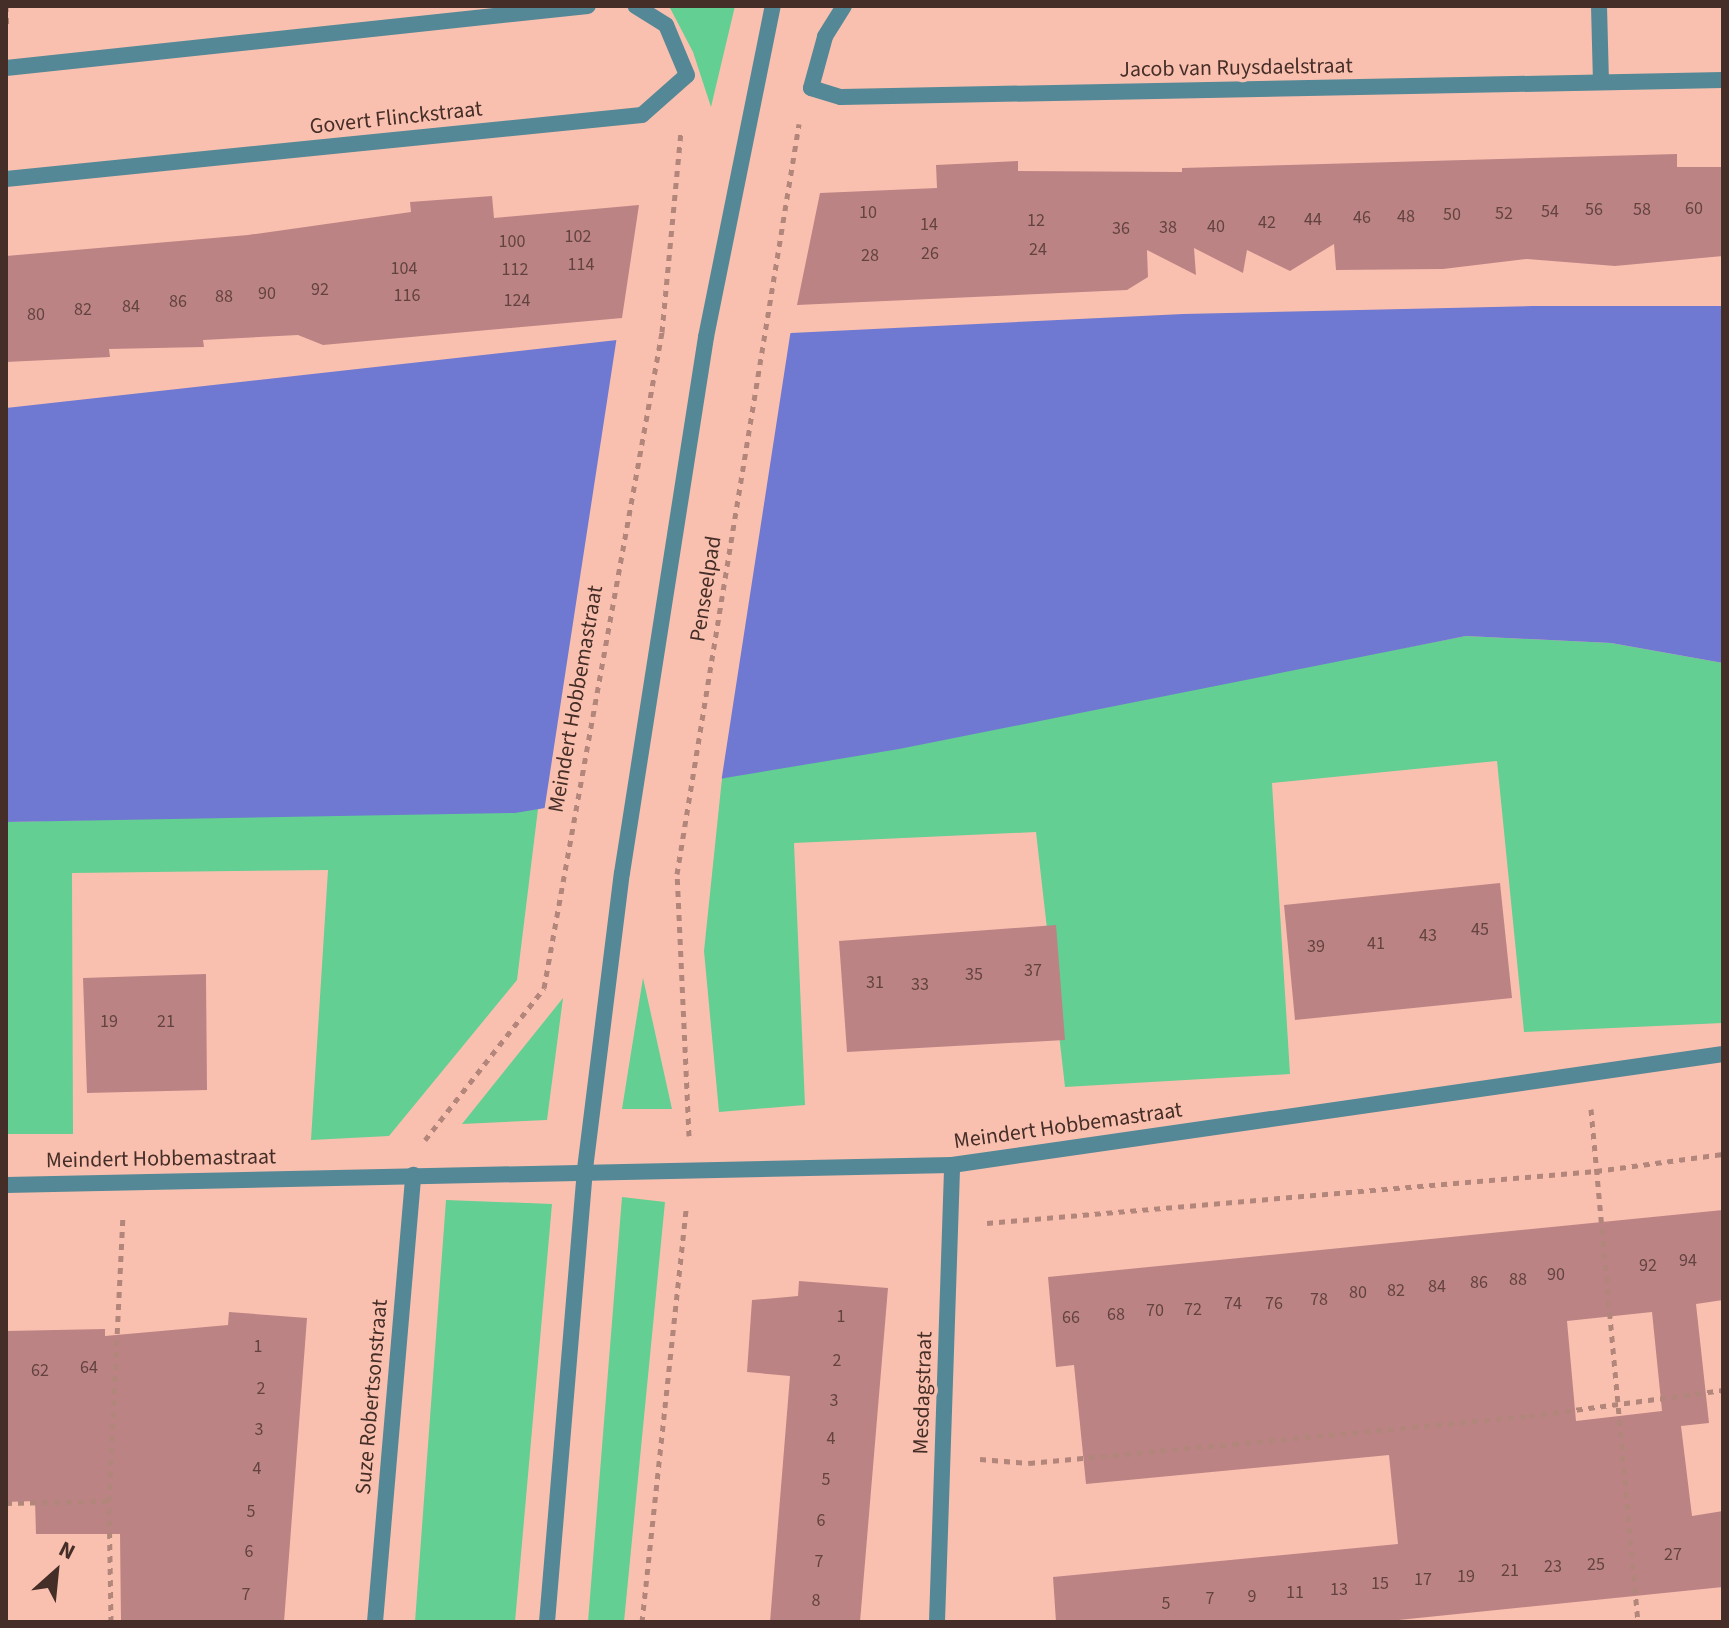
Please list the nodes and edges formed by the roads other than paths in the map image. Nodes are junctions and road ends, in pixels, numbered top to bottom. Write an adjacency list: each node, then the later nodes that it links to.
1 (588, 6): 6 (street)
2 (636, 6): 9 (street, Govert Flinckstraat)
3 (773, 6): 12 (street)
4 (844, 6): 8 (street, Jacob van Ruysdaelstraat)
5 (1599, 6): 8 (street)
6 (6, 68)
7 (1723, 80): 8 (street, Jacob van Ruysdaelstraat)
8 (1601, 81)
9 (6, 179)
10 (1723, 1054): 11 (street, Meindert Hobbemastraat)
11 (952, 1165): 12 (street, Meindert Hobbemastraat); 17 (street, Mesdagstraat)
12 (585, 1169): 13 (street, Meindert Hobbemastraat); 16 (street)
13 (413, 1175): 14 (street, Meindert Hobbemastraat); 15 (street, Suze Robertsonstraat)
14 (6, 1185)
15 (375, 1622)
16 (547, 1622)
17 (937, 1622)

